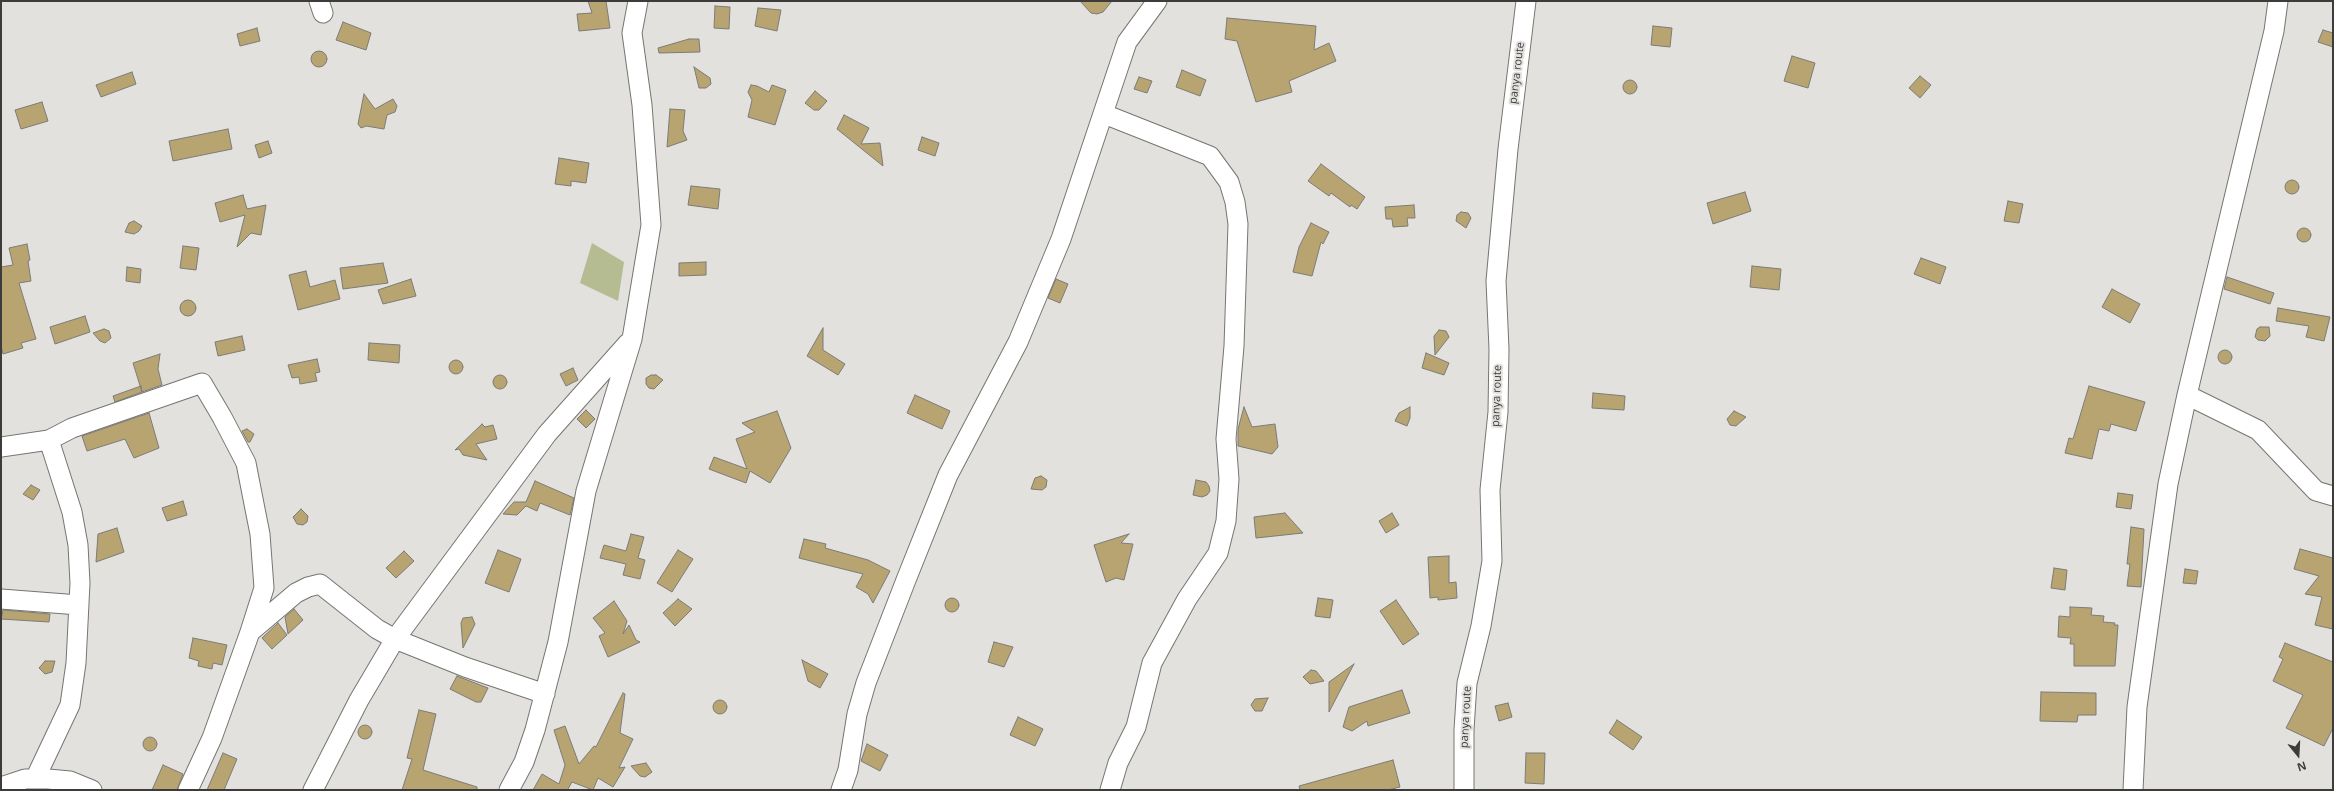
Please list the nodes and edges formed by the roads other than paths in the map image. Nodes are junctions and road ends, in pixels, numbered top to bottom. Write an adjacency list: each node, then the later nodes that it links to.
1 (638, 1): 6 (street)
2 (1157, 1): 5 (street)
3 (1526, 1): 24 (street, panya route)
4 (2278, 1): 7 (street)
5 (1104, 114): 22 (street); 23 (street)
6 (632, 339): 14 (street); 15 (street)
7 (2187, 396): 10 (street); 25 (street)
8 (49, 440): 9 (street); 12 (street); 13 (street)
9 (1, 447)
10 (2333, 496)
11 (1, 599): 12 (street)
12 (79, 606): 16 (street)
13 (250, 632): 14 (street); 19 (street)
14 (396, 639): 15 (street); 20 (street)
15 (545, 694): 21 (street)
16 (35, 779): 17 (street); 18 (street)
17 (1, 787)
18 (92, 790)
19 (188, 790)
20 (313, 790)
21 (509, 790)
22 (841, 790)
23 (1110, 790)
24 (1464, 790)
25 (2133, 790)

